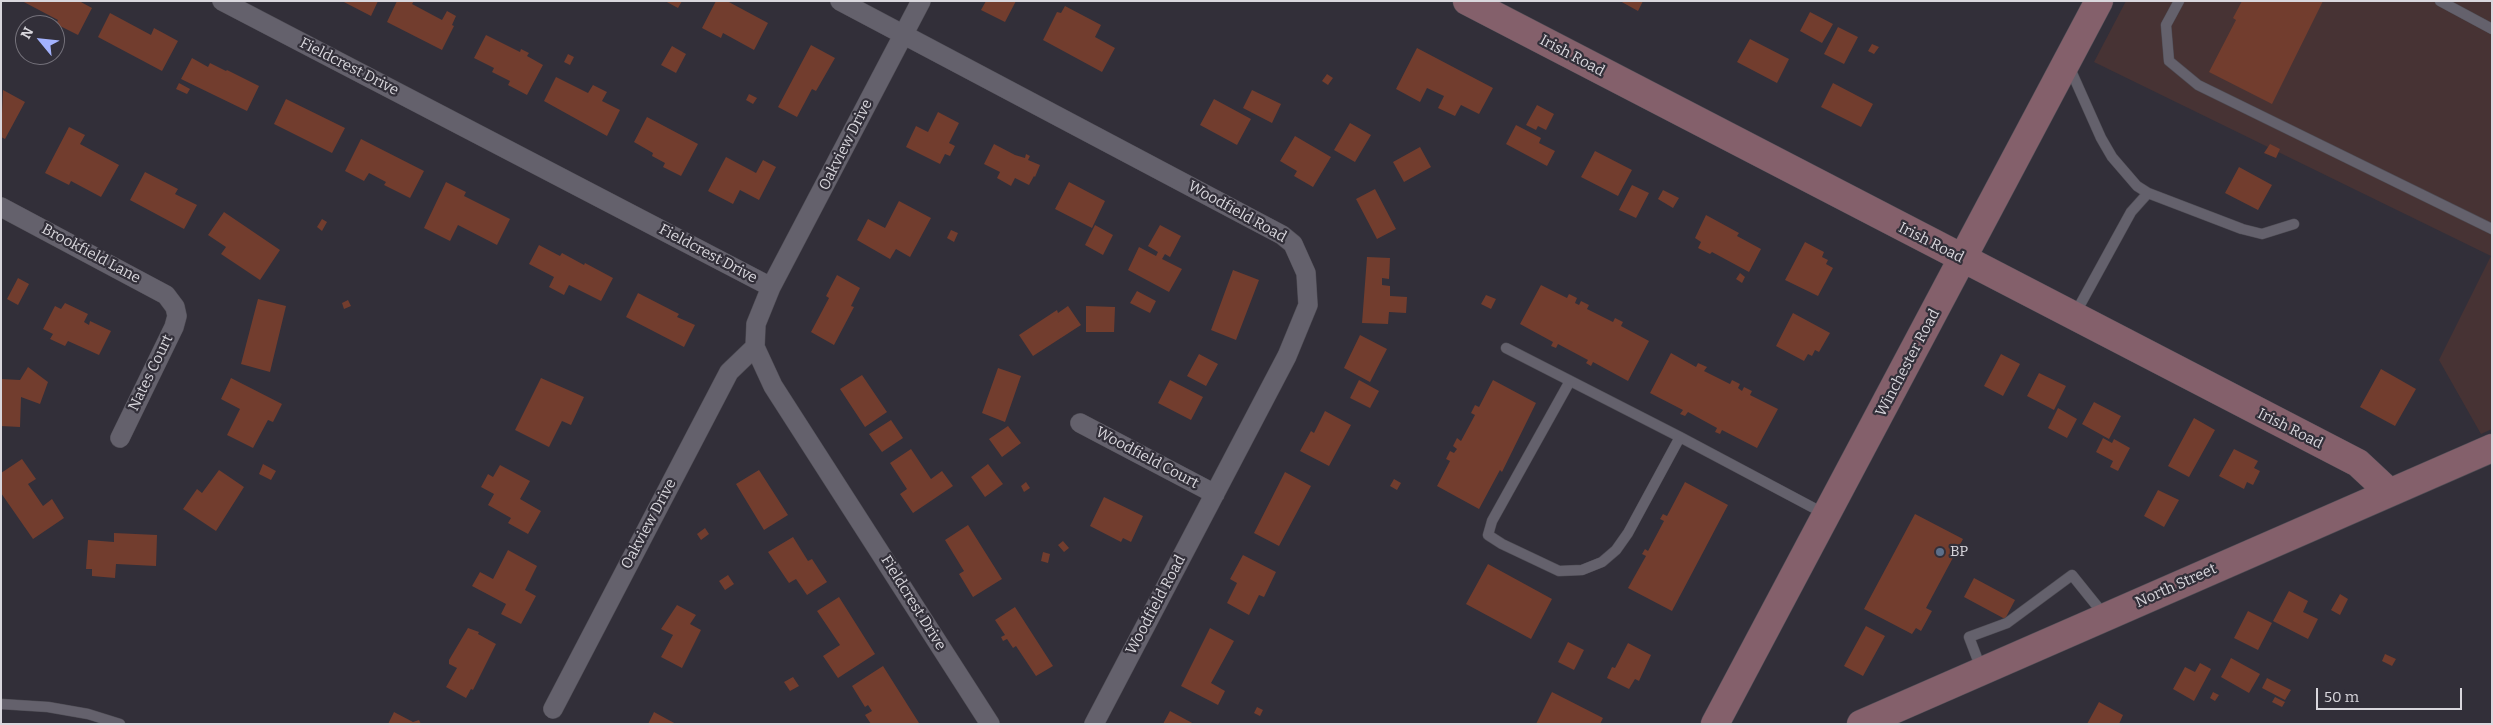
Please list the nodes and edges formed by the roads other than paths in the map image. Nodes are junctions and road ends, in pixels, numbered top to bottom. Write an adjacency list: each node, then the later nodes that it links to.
1 (222, 1): 16 (street, Fieldcrest Drive)
2 (840, 1): 9 (street, Woodfield Road)
3 (921, 1): 9 (street, Oakview Drive)
4 (1467, 1): 15 (street, Irish Road)
5 (2099, 1): 10 (street, Winchester Road)
6 (2179, 1): 14 (lane)
7 (2440, 1): 8 (lane)
8 (2492, 28)
9 (904, 35): 16 (street, Oakview Drive); 27 (street, Woodfield Road)
10 (2067, 62): 11 (lane); 15 (street, Winchester Road)
11 (2148, 193): 13 (lane); 18 (lane)
12 (1, 207): 17 (street, Brookfield Lane)
13 (2294, 224)
14 (2492, 229)
15 (1963, 260): 18 (street, Irish Road); 28 (street, Winchester Road)
16 (771, 288): 19 (street, Fieldcrest Drive)
17 (175, 307): 24 (street, Nates Court)
18 (2073, 317): 26 (street, Irish Road)
19 (755, 347): 32 (street, Oakview Drive); 35 (street, Fieldcrest Drive)
20 (1506, 348): 21 (lane)
21 (1570, 381): 23 (lane); 23 (lane)
22 (1080, 423): 27 (street, Woodfield Court)
23 (1680, 436): 28 (lane)
24 (120, 438)
25 (2492, 448): 26 (street, North Street)
26 (2389, 492): 29 (street, North Street)
27 (1215, 494): 36 (street, Woodfield Road)
28 (1826, 514): 33 (street, Winchester Road)
29 (2106, 617): 30 (street, North Street); 30 (lane)
30 (1982, 671): 37 (street, North Street)
31 (1, 704): 34 (lane)
32 (553, 709)
33 (1725, 720)
34 (120, 724)
35 (990, 724)
36 (1094, 724)
37 (1862, 724)

